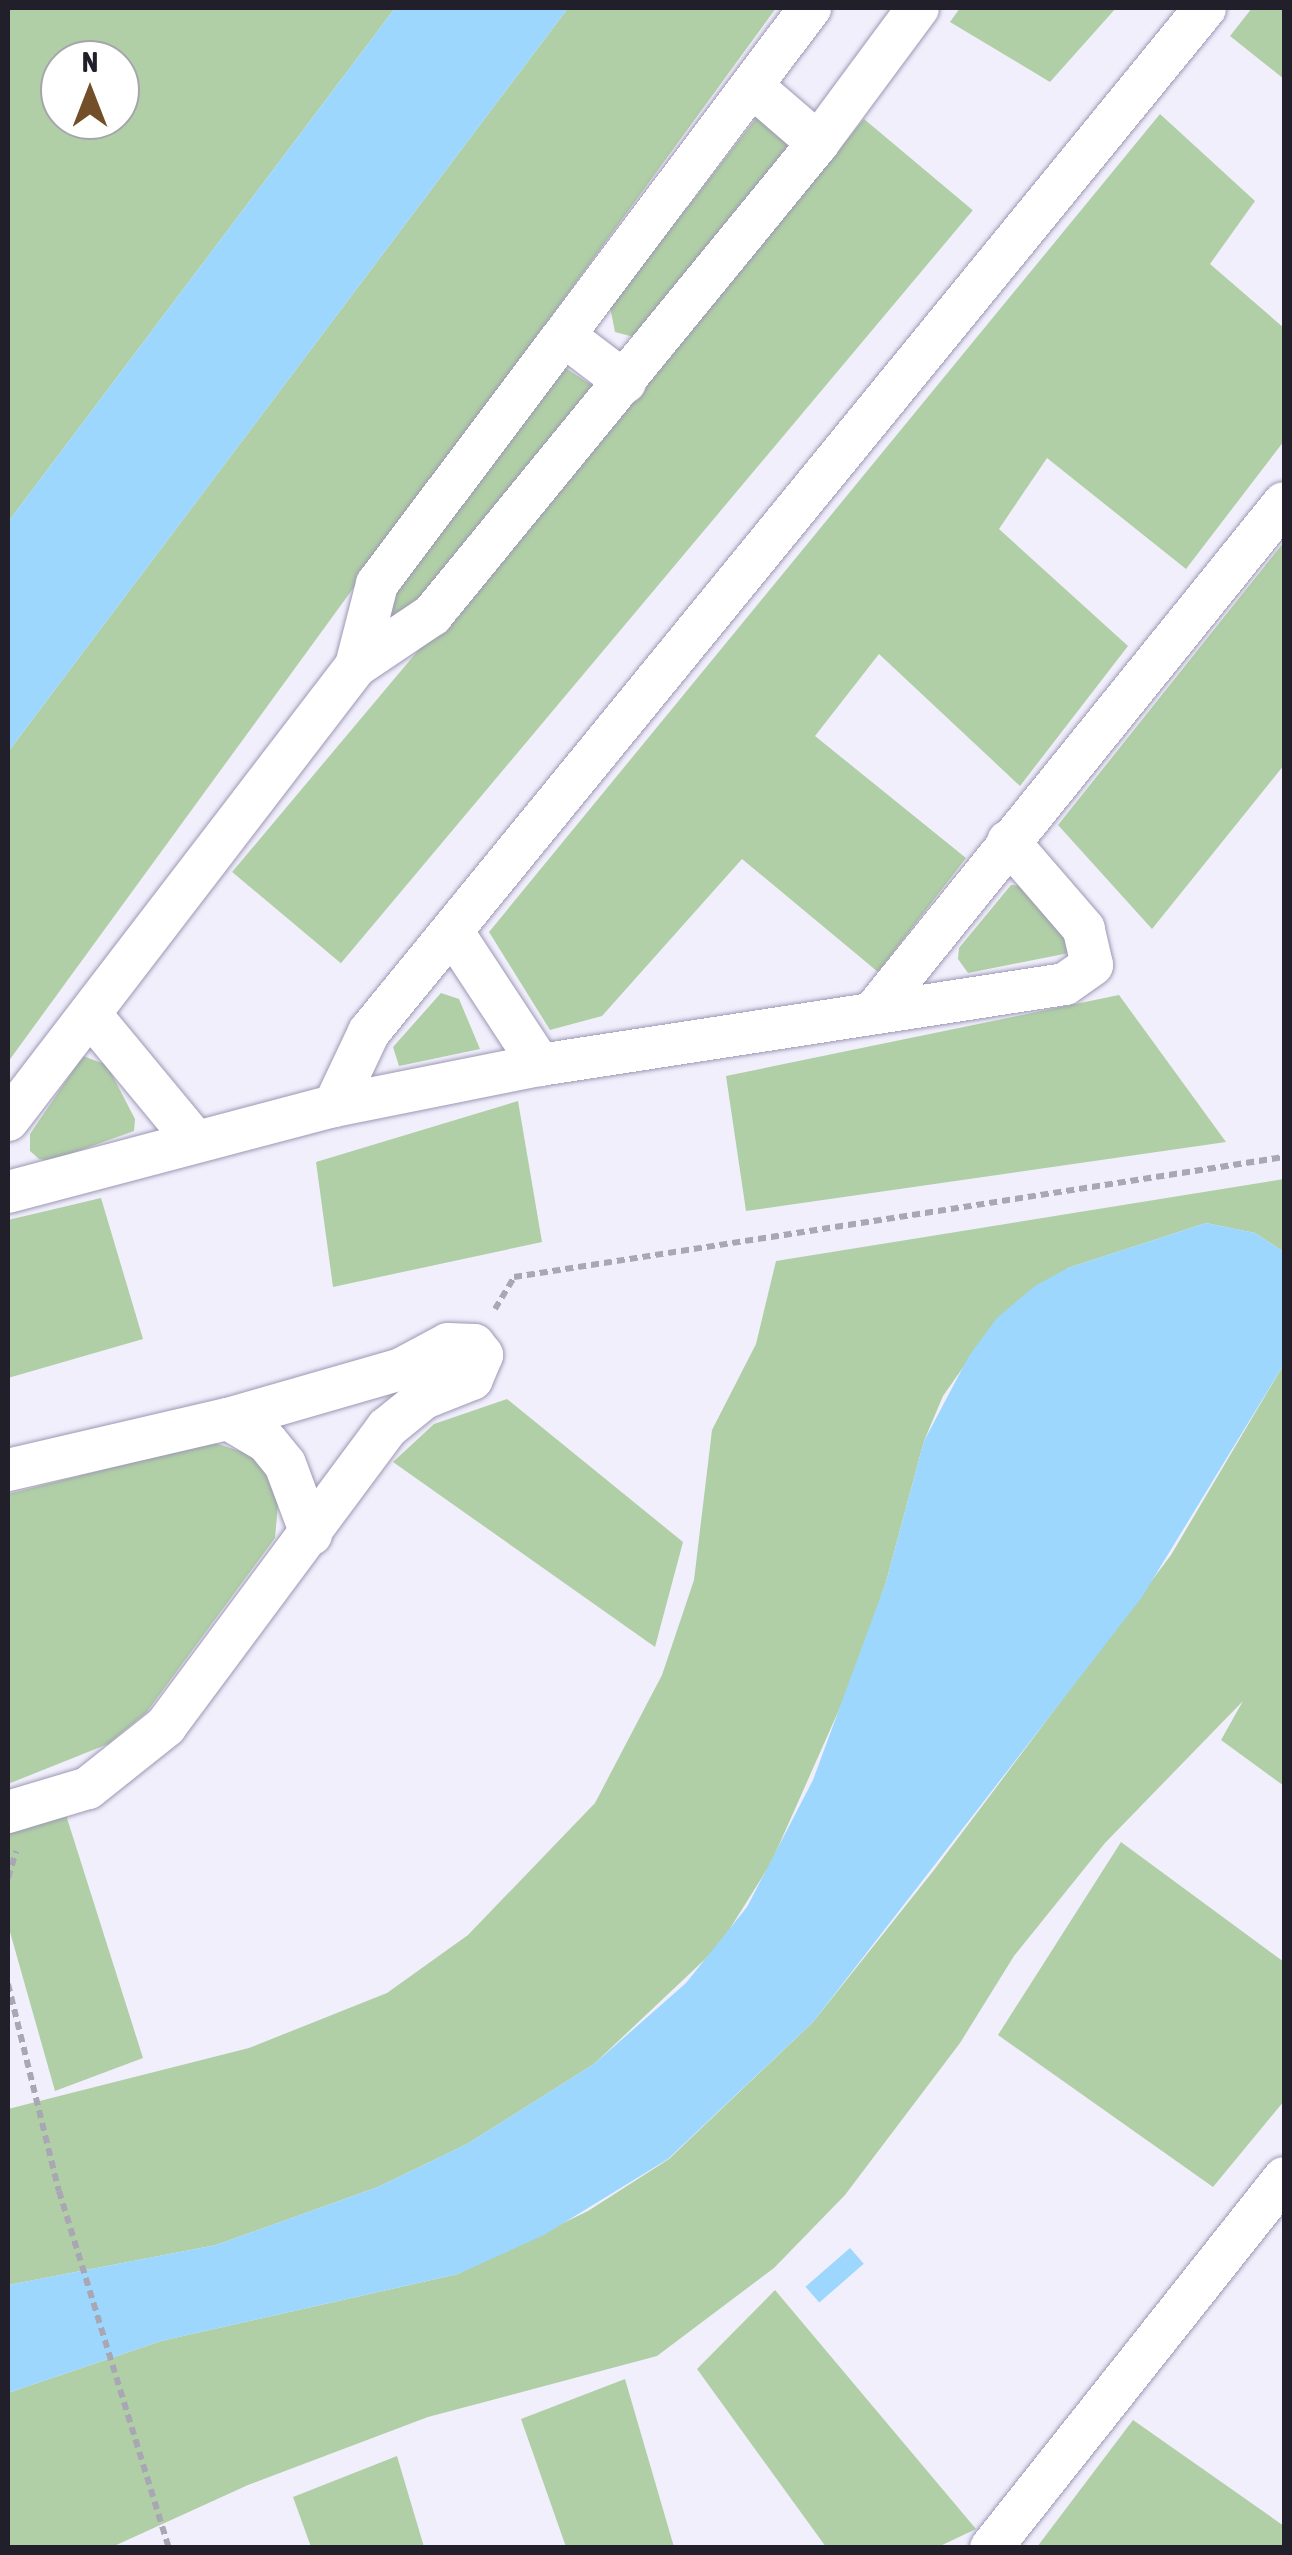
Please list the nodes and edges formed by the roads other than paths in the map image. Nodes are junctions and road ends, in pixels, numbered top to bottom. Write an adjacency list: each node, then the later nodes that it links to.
1 (810, 8): 4 (street)
2 (918, 8): 5 (street)
3 (1205, 8): 11 (street)
4 (752, 86): 5 (street); 6 (street)
5 (818, 144): 7 (street)
6 (567, 338): 7 (street); 9 (street)
7 (625, 382): 9 (street)
8 (1284, 503): 10 (street)
9 (356, 666): 13 (street)
10 (1008, 841): 12 (street); 12 (street)
11 (454, 934): 14 (street); 15 (street)
12 (875, 1010): 14 (street)
13 (90, 1014): 16 (street); 17 (street)
14 (540, 1064): 15 (street)
15 (334, 1106): 17 (street)
16 (8, 1120)
17 (195, 1141): 18 (street)
18 (8, 1192)
19 (228, 1419): 20 (street); 21 (street); 21 (street)
20 (8, 1470)
21 (311, 1534): 22 (street)
22 (8, 1812)
23 (1284, 2178): 24 (street)
24 (991, 2548)

